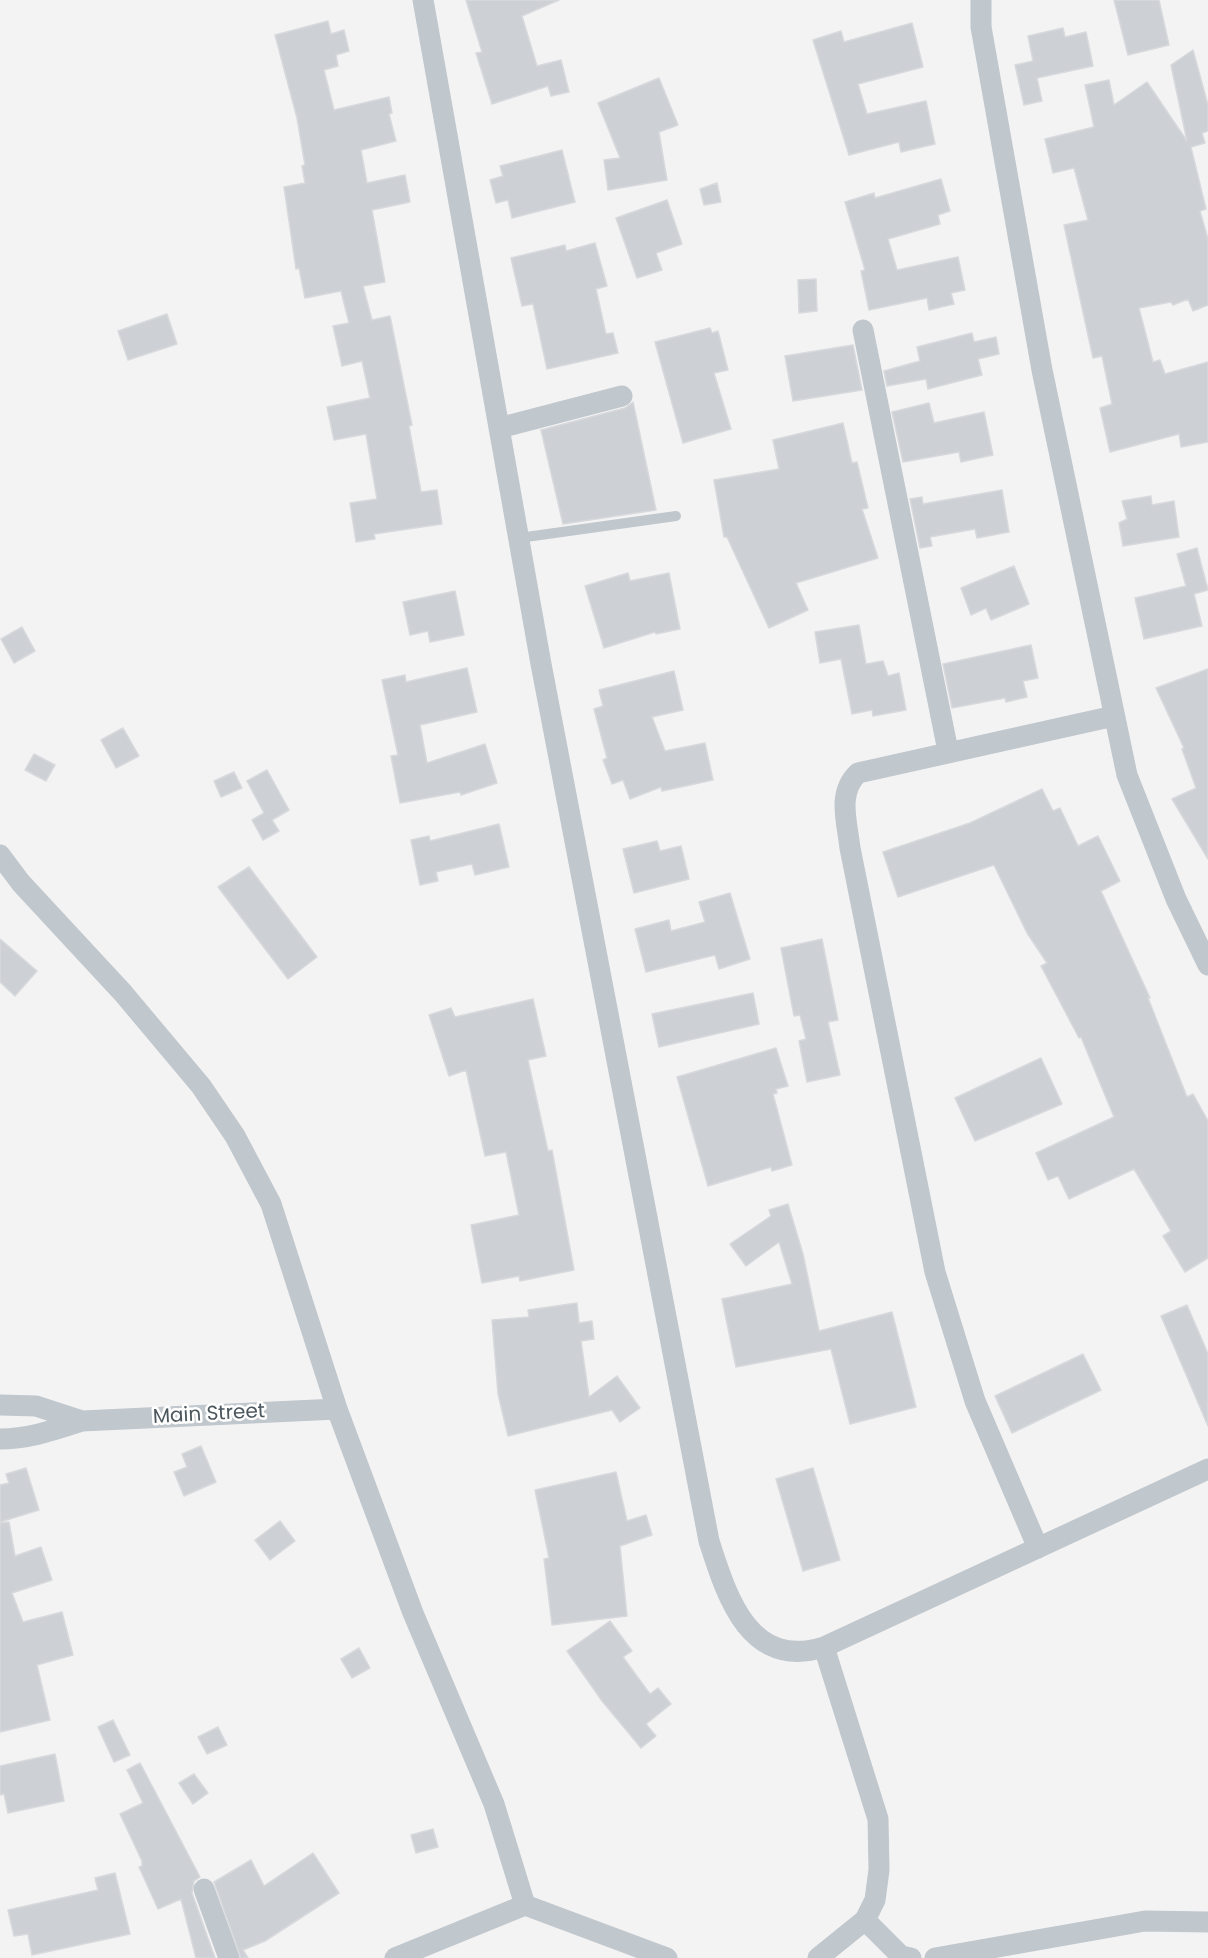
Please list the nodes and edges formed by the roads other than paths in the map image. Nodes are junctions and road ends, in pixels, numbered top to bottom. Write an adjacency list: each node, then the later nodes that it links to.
1 (423, 0): 5 (street)
2 (981, 0): 8 (street)
3 (863, 330): 9 (street)
4 (622, 396): 5 (street)
5 (499, 428): 7 (street)
6 (676, 516): 7 (lane)
7 (519, 538): 18 (street)
8 (1114, 716): 9 (street); 11 (street)
9 (948, 751): 17 (street)
10 (0, 855): 13 (street)
11 (1208, 965)
12 (0, 1405): 14 (street, Main Street)
13 (337, 1409): 14 (street, Main Street); 20 (street)
14 (82, 1421): 15 (street, Main Street)
15 (0, 1439)
16 (1208, 1469): 17 (street)
17 (1038, 1548): 18 (street)
18 (824, 1647): 21 (street)
19 (204, 1889): 24 (street)
20 (525, 1905): 25 (street); 26 (street)
21 (865, 1920): 23 (street); 27 (street)
22 (1208, 1922): 28 (street)
23 (904, 1957)
24 (229, 1958)
25 (395, 1958)
26 (666, 1958)
27 (818, 1958)
28 (935, 1958)

